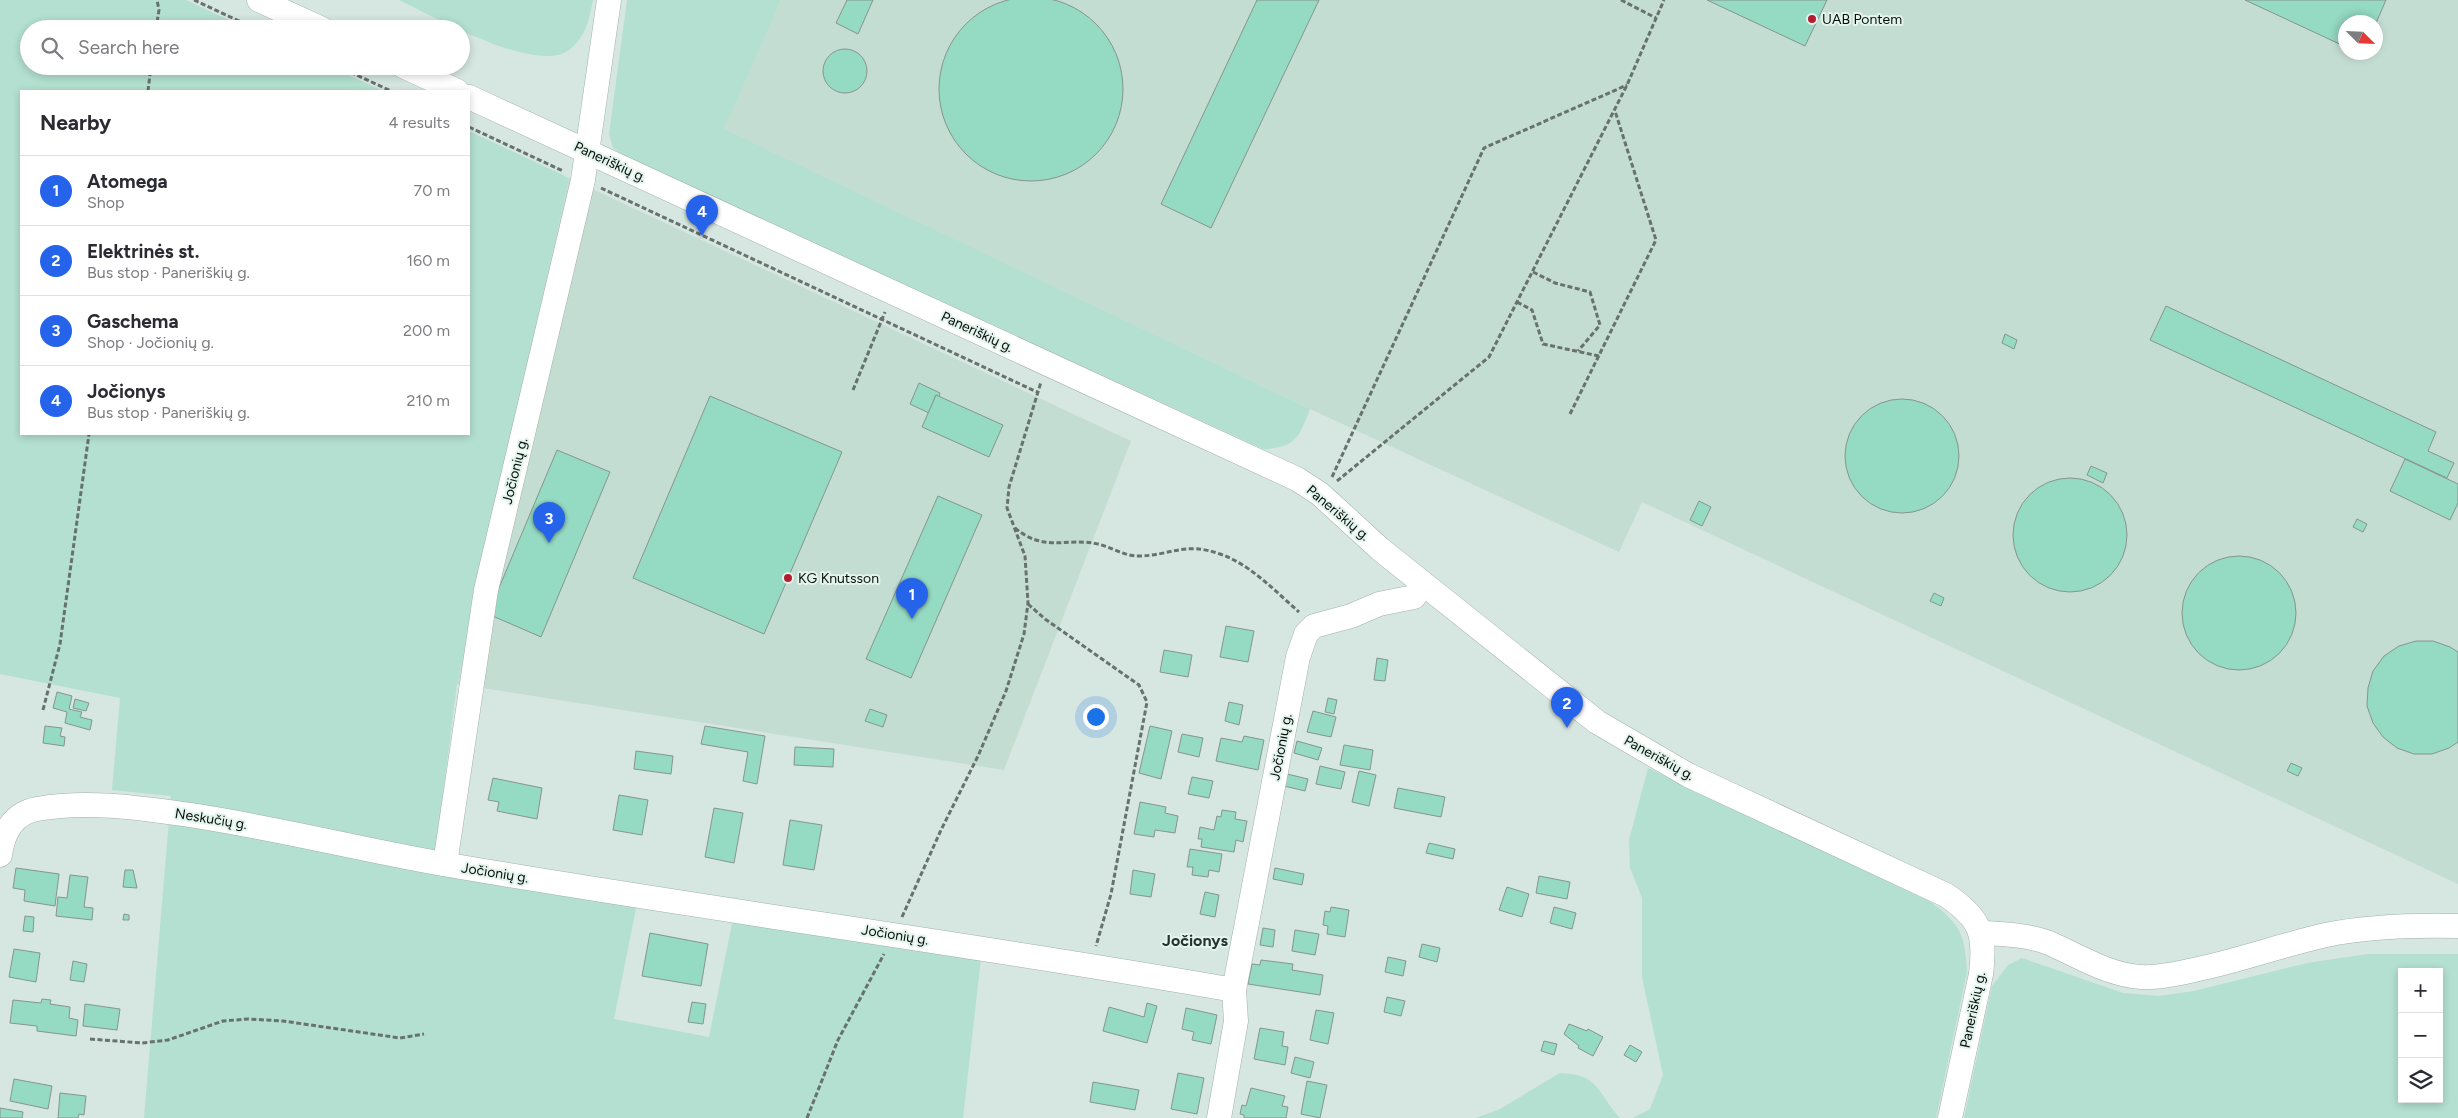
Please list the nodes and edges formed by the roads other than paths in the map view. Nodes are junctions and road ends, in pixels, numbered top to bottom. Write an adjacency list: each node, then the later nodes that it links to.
1 (260, 0): 3 (street)
2 (609, 0): 7 (street, Jočionių g.)
3 (303, 20)
4 (422, 75): 5 (street)
5 (455, 90)
6 (470, 97): 7 (street, Paneriškių g.)
7 (588, 152): 8 (street, Paneriškių g.); 10 (street, Jočionių g.)
8 (1422, 584): 12 (street, Paneriškių g.); 13 (street, Jočionių g.)
9 (0, 855): 10 (street, Neskučių g.)
10 (445, 864): 13 (street, Jočionių g.)
11 (2458, 926): 12 (street)
12 (1982, 933): 15 (street, Paneriškių g.)
13 (1234, 990): 14 (street, Jočionių g.)
14 (1219, 1118)
15 (1950, 1118)

